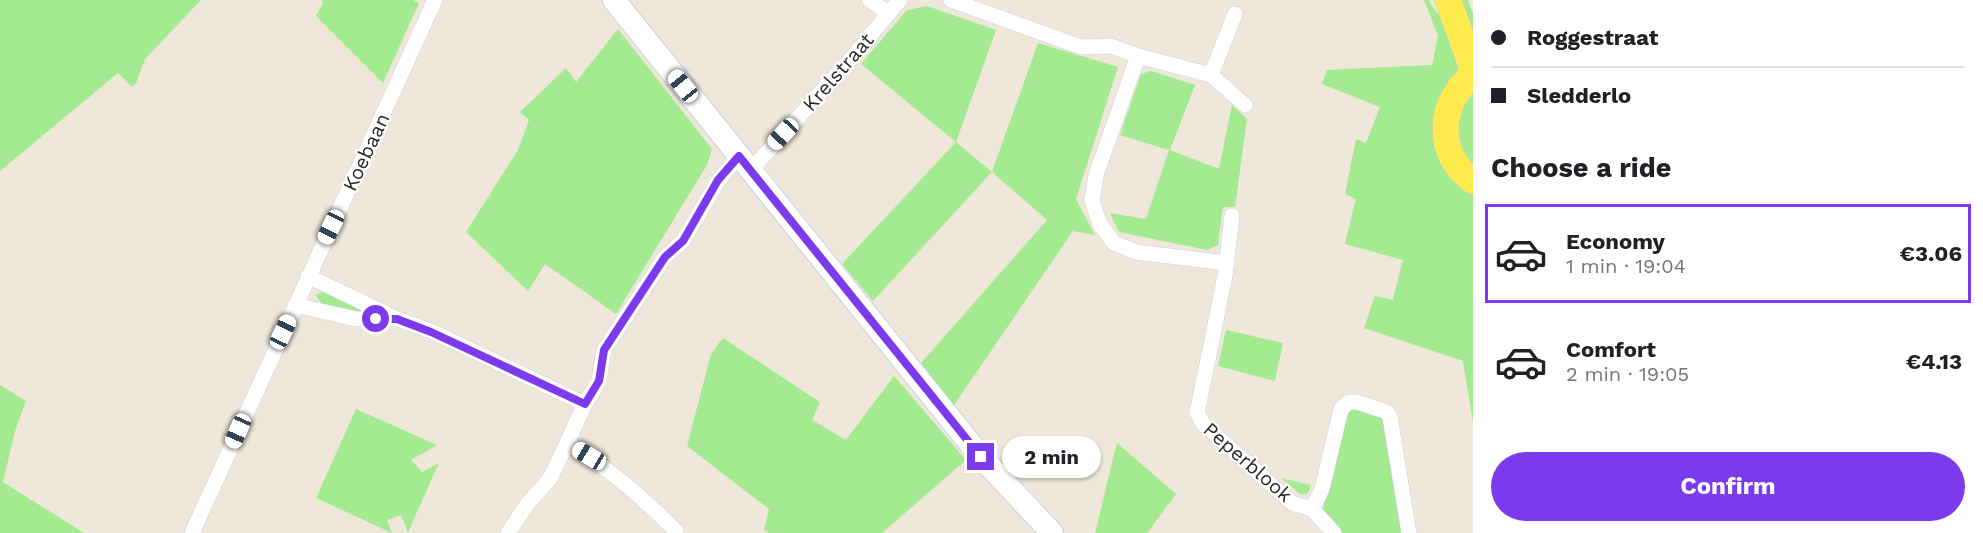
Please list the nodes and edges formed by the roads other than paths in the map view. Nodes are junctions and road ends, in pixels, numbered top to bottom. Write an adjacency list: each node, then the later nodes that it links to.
1 (435, 0): 18 (street, Koebaan)
2 (614, 0): 14 (street)
3 (870, 0): 7 (street)
4 (900, 0): 7 (street, Krelstraat)
5 (951, 0): 9 (street)
6 (1448, 0): 10 (main road)
7 (888, 13): 14 (street, Krelstraat)
8 (1235, 14): 11 (street)
9 (1138, 56): 11 (street); 17 (street)
10 (1473, 70)
11 (1211, 75): 13 (street)
12 (1473, 75): 15 (main road)
13 (1245, 105)
14 (745, 163): 21 (street, Krelstraat); 27 (street)
15 (1473, 181)
16 (1232, 216): 17 (street)
17 (1227, 263): 23 (street, Peperblook)
18 (308, 276): 19 (street, Koebaan); 20 (street)
19 (295, 305): 20 (street); 25 (street, Koebaan)
20 (397, 319): 21 (street)
21 (585, 404): 22 (street, Krelstraat)
22 (568, 444): 24 (street); 26 (street, Krelstraat)
23 (1312, 509): 28 (street, Peperblook); 29 (street, Peperblook)
24 (676, 531)
25 (192, 533)
26 (508, 533)
27 (1052, 533)
28 (1334, 533)
29 (1409, 533)

